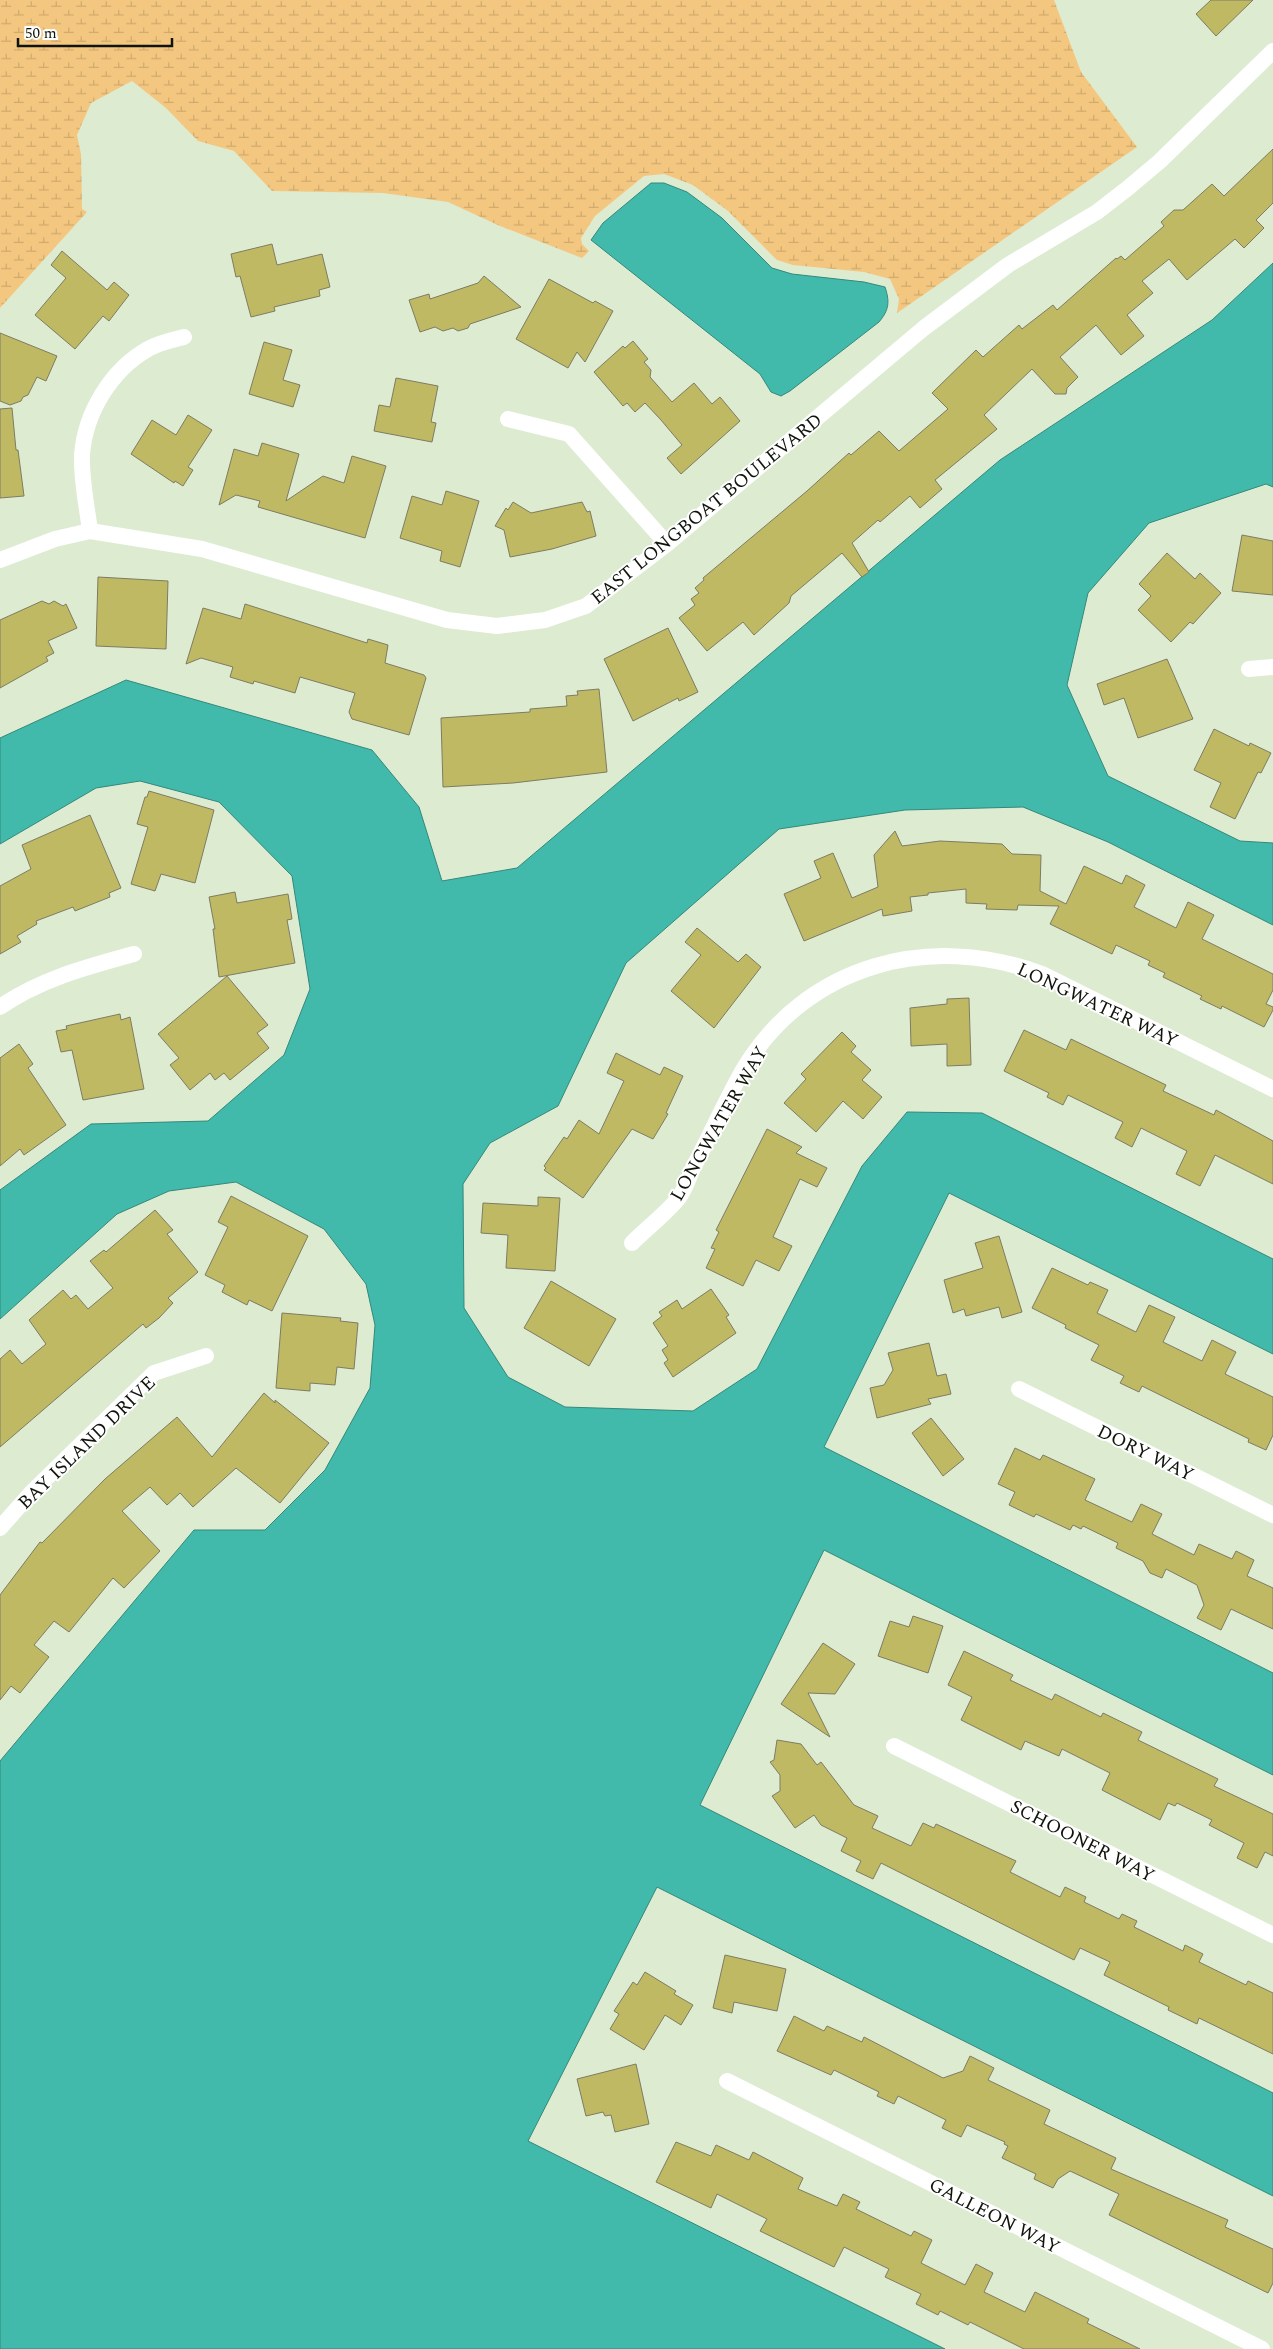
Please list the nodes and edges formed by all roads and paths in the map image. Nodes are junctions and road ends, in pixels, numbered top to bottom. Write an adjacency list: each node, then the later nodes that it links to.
1 (1273, 51): 5 (street, EAST LONGBOAT BOULEVARD)
2 (184, 337): 4 (street)
3 (508, 419): 5 (street)
4 (90, 531): 5 (street, EAST LONGBOAT BOULEVARD); 6 (street, EAST LONGBOAT BOULEVARD)
5 (667, 544)
6 (0, 560)
7 (1273, 667): 8 (street)
8 (1249, 669)
9 (134, 954): 10 (street)
10 (0, 1007)
11 (1273, 1088): 12 (street, LONGWATER WAY)
12 (632, 1243)
13 (206, 1356): 16 (street, BAY ISLAND DRIVE)
14 (1019, 1388): 15 (street, DORY WAY)
15 (1273, 1515)
16 (0, 1528)
17 (894, 1746): 18 (street, SCHOONER WAY)
18 (1273, 1935)
19 (727, 2081): 20 (street, GALLEON WAY)
20 (1262, 2349)

